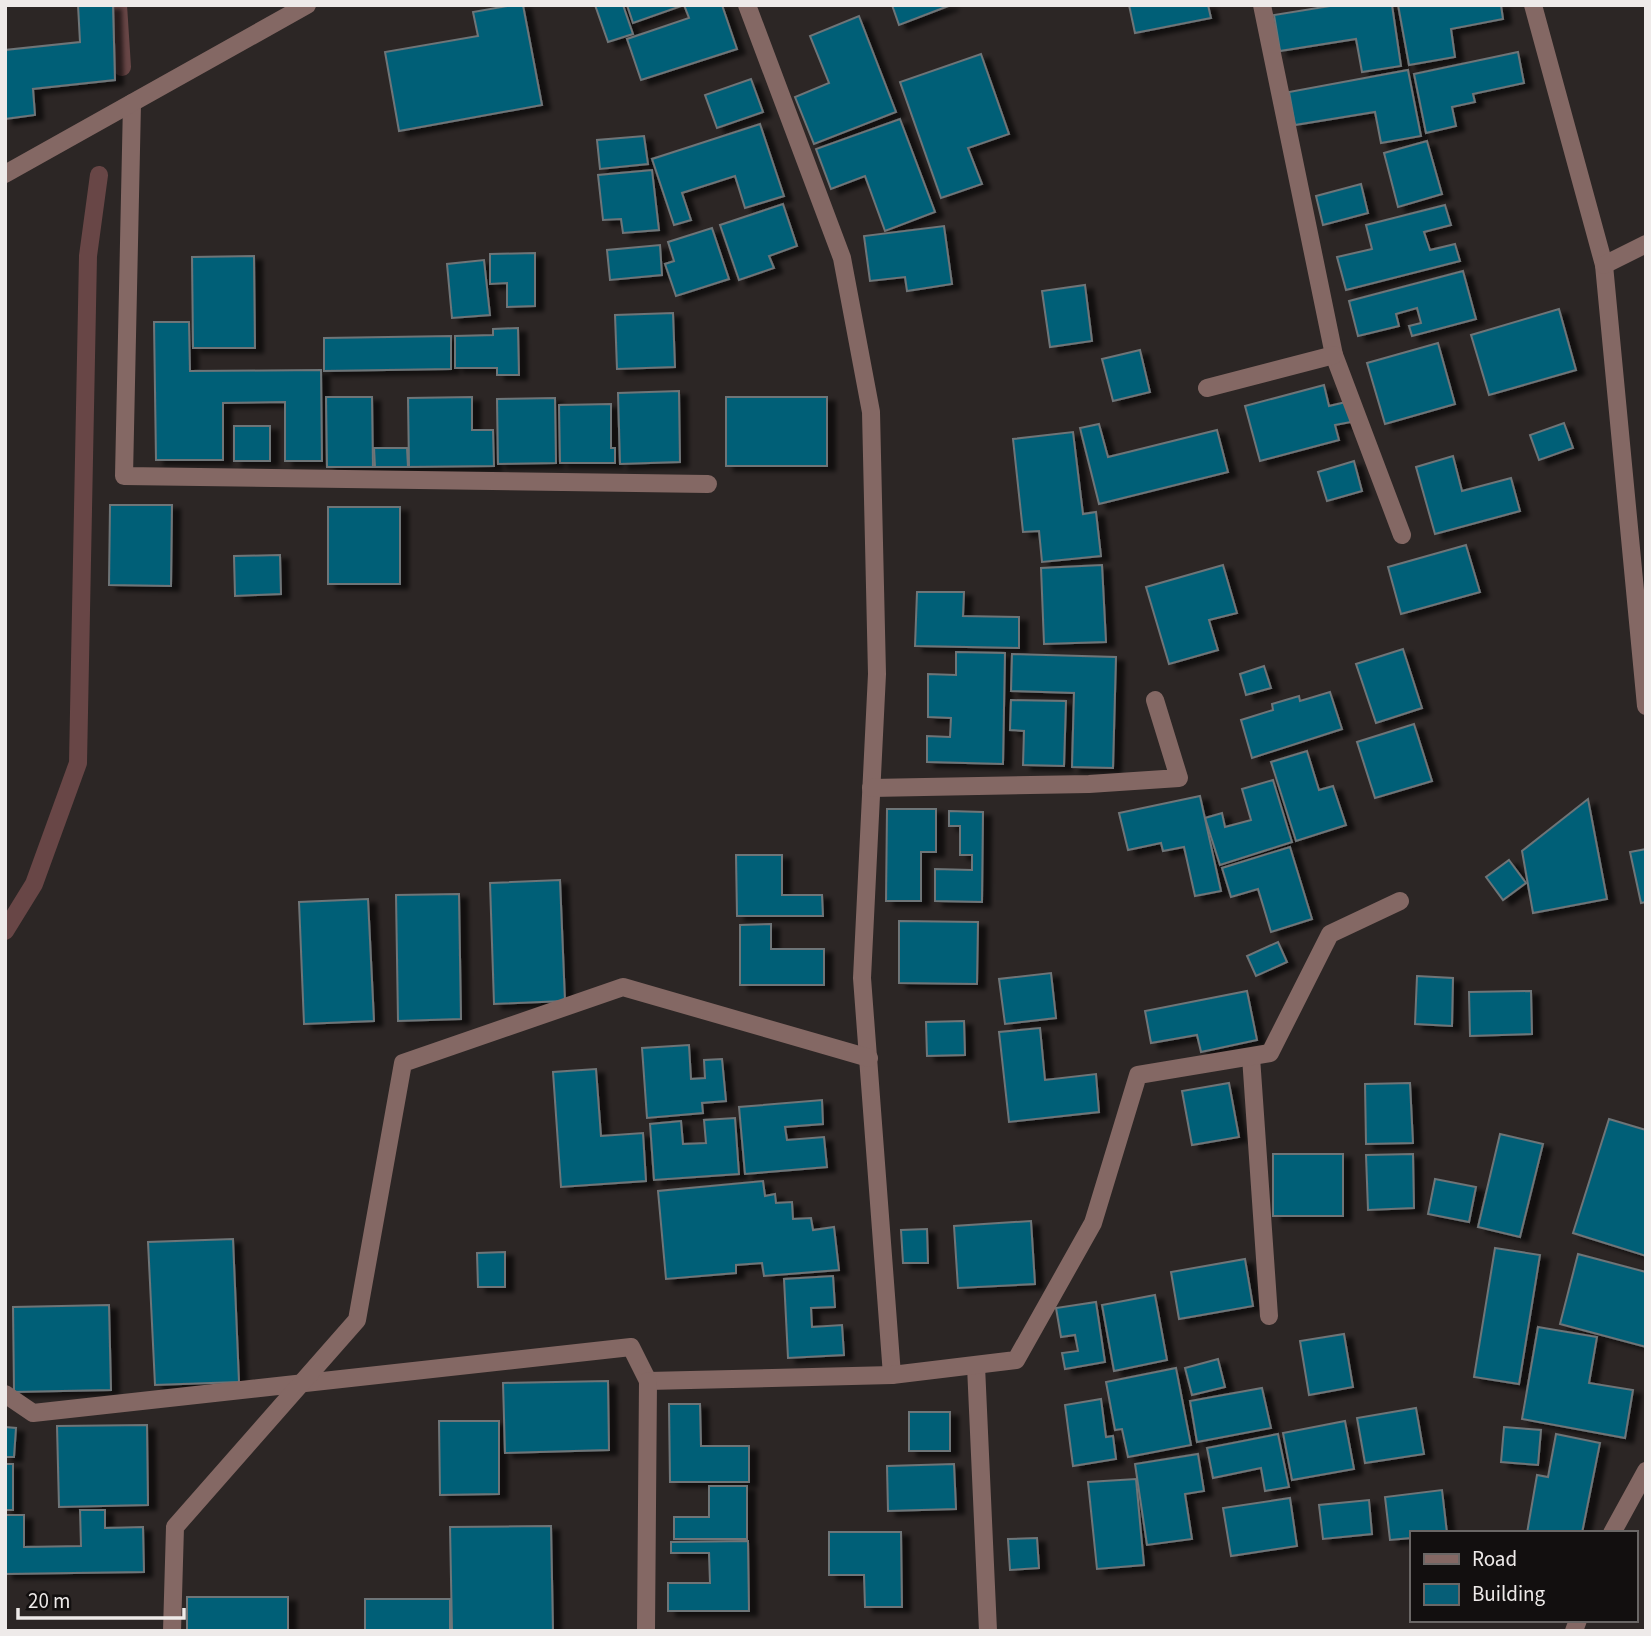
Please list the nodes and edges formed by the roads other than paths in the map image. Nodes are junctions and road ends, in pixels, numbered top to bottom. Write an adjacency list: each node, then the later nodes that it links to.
1 (307, 5): 5 (street)
2 (747, 5): 15 (street)
3 (1262, 5): 9 (street)
4 (1533, 5): 8 (street)
5 (132, 103): 6 (street); 11 (street)
6 (5, 174)
7 (1646, 244): 8 (street)
8 (1604, 265): 14 (street)
9 (1334, 355): 10 (street); 12 (street)
10 (1207, 387)
11 (708, 484)
12 (1402, 535)
13 (1155, 700): 15 (street)
14 (1646, 706)
15 (872, 788): 18 (street)
16 (1400, 901): 17 (street)
17 (1251, 1057): 19 (street); 20 (street)
18 (869, 1058): 21 (street); 23 (street)
19 (1269, 1316)
20 (976, 1366): 21 (street); 29 (street)
21 (892, 1375): 22 (street)
22 (648, 1381): 23 (street); 28 (street)
23 (301, 1384): 24 (street); 27 (street)
24 (5, 1394)
25 (1646, 1471): 26 (street)
26 (1613, 1531)
27 (172, 1631)
28 (646, 1631)
29 (988, 1631)

